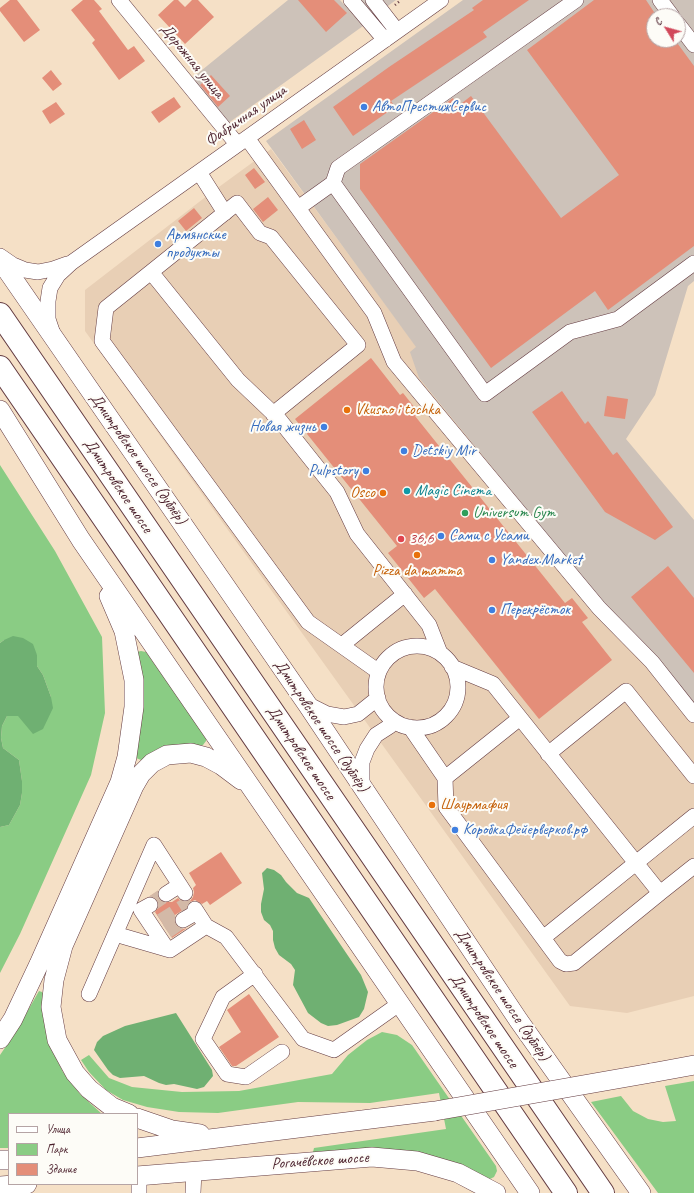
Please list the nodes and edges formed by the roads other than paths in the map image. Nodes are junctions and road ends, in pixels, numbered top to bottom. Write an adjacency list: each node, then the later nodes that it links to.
1 (119, 0): 10 (street, Дорожная улица)
2 (351, 0): 8 (street)
3 (441, 0): 6 (street, Фабричная улица)
4 (576, 0): 12 (street)
5 (376, 1): 6 (street)
6 (398, 31): 8 (street, Фабричная улица)
7 (686, 34): 9 (street)
8 (385, 40): 10 (street, Фабричная улица)
9 (694, 45)
10 (242, 141): 11 (street, Фабричная улица); 13 (street, Дорожная улица)
11 (199, 172): 14 (street); 17 (street, Фабричная улица)
12 (333, 183): 13 (street); 18 (street)
13 (298, 208): 33 (street, Дорожная улица)
14 (225, 213): 19 (street); 24 (street)
15 (0, 256): 17 (street, Фабричная улица)
16 (0, 260): 21 (main road, Дмитровское шоссе (дублёр))
17 (71, 263): 21 (street, Фабричная улица)
18 (694, 263)
19 (151, 272): 24 (street); 27 (street)
20 (0, 314): 71 (highway, Дмитровское шоссе)
21 (54, 336): 32 (main road, Дмитровское шоссе (дублёр))
22 (0, 367): 70 (highway, Дмитровское шоссе)
23 (0, 410): 25 (main road)
24 (273, 414): 26 (street)
25 (81, 540): 41 (main road); 56 (main road)
26 (405, 594): 27 (street); 28 (street)
27 (342, 645): 30 (street)
28 (440, 653): 29 (street); 30 (street)
29 (452, 667): 34 (street); 36 (street)
30 (379, 672): 31 (street)
31 (378, 698): 32 (street); 35 (street)
32 (307, 704): 40 (main road, Дмитровское шоссе (дублёр))
33 (694, 714)
34 (520, 718): 37 (street); 39 (street)
35 (393, 720): 36 (street); 40 (street)
36 (410, 727): 39 (street)
37 (548, 754): 38 (street); 43 (street)
38 (694, 776)
39 (445, 778): 52 (street)
40 (362, 787): 72 (main road, Дмитровское шоссе (дублёр))
41 (260, 799): 55 (main road); 59 (main road)
42 (694, 816): 43 (street)
43 (636, 863): 45 (street); 52 (street)
44 (694, 866): 45 (street)
45 (660, 893): 52 (street)
46 (166, 894): 51 (street)
47 (150, 905): 50 (street)
48 (184, 920): 49 (street)
49 (206, 926): 50 (street); 53 (street)
50 (161, 933): 51 (street)
51 (115, 934): 54 (street)
52 (543, 938)
53 (255, 974): 55 (street); 57 (street)
54 (89, 994)
55 (399, 1004): 69 (main road)
56 (0, 1039)
57 (282, 1052)
58 (694, 1065): 61 (main road, bridge)
59 (127, 1113)
60 (138, 1118): 61 (main road)
61 (225, 1138): 62 (main road)
62 (138, 1148)
63 (194, 1171): 64 (main road, Рогачёвское шоссе); 67 (street); 68 (main road, Рогачёвское шоссе)
64 (138, 1181)
65 (21, 1185): 66 (main road)
66 (4, 1188)
67 (194, 1193)
68 (496, 1193)
69 (530, 1193)
70 (566, 1193)
71 (602, 1193)
72 (641, 1193)

